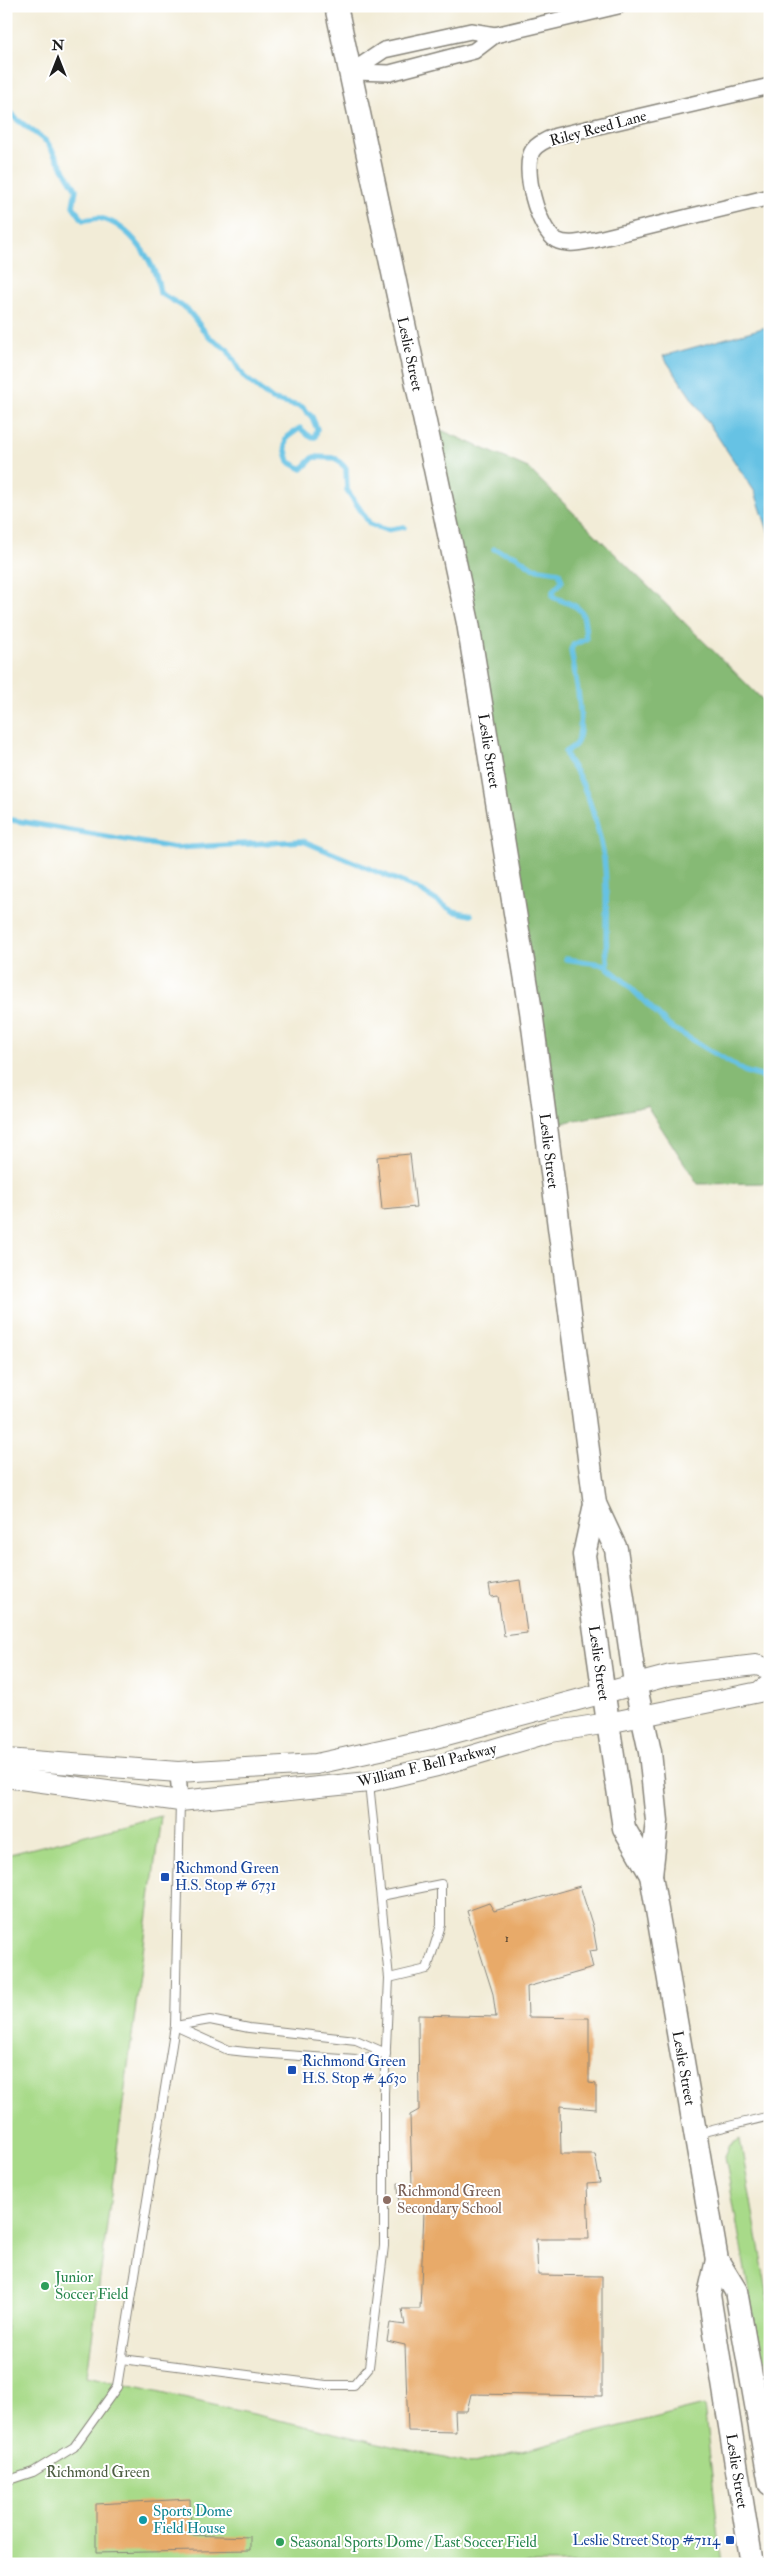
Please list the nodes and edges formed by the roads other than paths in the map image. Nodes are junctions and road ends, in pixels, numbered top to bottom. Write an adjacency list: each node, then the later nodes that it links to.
1 (336, 6): 4 (main road, Leslie Street)
2 (618, 6): 3 (street)
3 (495, 35): 4 (street); 4 (street)
4 (351, 72): 7 (main road, Leslie Street)
5 (770, 86): 6 (street, Riley Reed Lane)
6 (770, 198)
7 (595, 1504): 9 (main road, Leslie Street); 11 (main road, Leslie Street)
8 (770, 1669): 9 (street, William F. Bell Parkway)
9 (635, 1683): 11 (street, William F. Bell Parkway); 12 (main road, Leslie Street)
10 (770, 1683): 12 (street, William F. Bell Parkway)
11 (604, 1692): 13 (main road, Leslie Street); 15 (street, William F. Bell Parkway)
12 (641, 1717): 13 (street, William F. Bell Parkway); 19 (main road, Leslie Street)
13 (608, 1724): 17 (street, William F. Bell Parkway); 19 (main road, Leslie Street)
14 (6, 1759): 15 (street, William F. Bell Parkway)
15 (178, 1772): 18 (street)
16 (6, 1777): 18 (street, William F. Bell Parkway)
17 (369, 1782): 18 (street, William F. Bell Parkway); 20 (lane)
18 (180, 1801): 22 (lane)
19 (651, 1875): 25 (main road, Leslie Street)
20 (381, 1896): 21 (lane); 21 (lane)
21 (389, 1978): 23 (lane)
22 (175, 2026): 23 (lane); 23 (lane); 27 (lane)
23 (386, 2053): 27 (lane)
24 (770, 2116): 25 (lane)
25 (696, 2134): 26 (main road, Leslie Street)
26 (717, 2260): 28 (main road, Leslie Street); 31 (main road, Leslie Street)
27 (122, 2359): 29 (lane)
28 (761, 2391): 30 (main road, Leslie Street)
29 (6, 2481)
30 (770, 2484)
31 (752, 2564)

